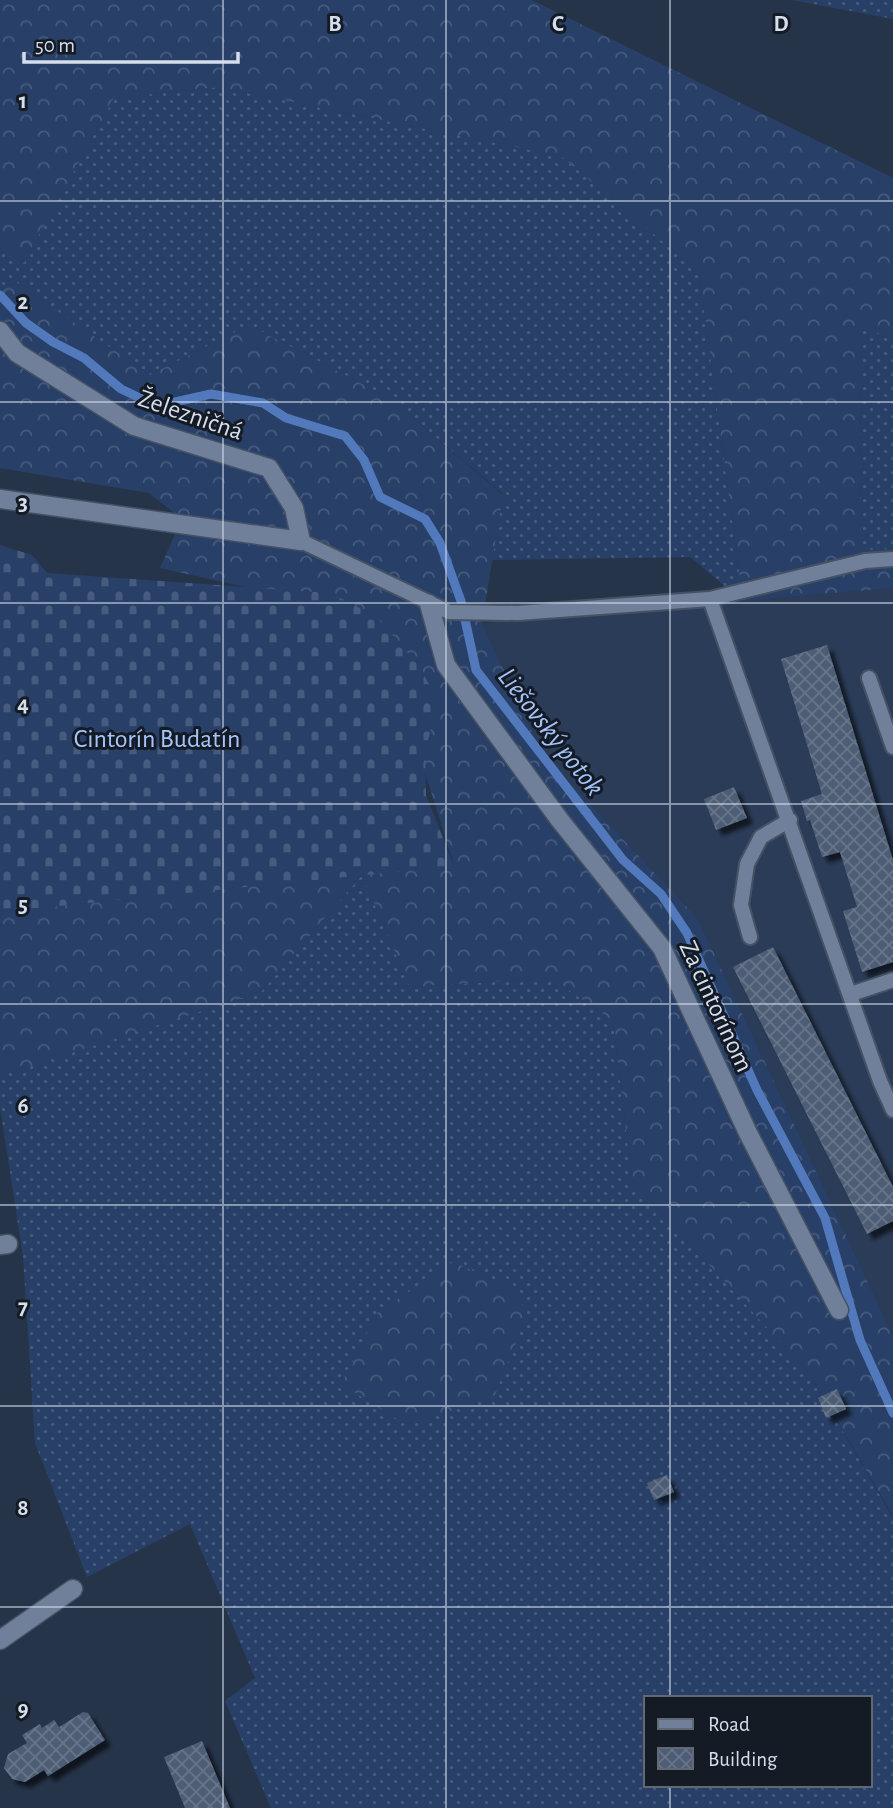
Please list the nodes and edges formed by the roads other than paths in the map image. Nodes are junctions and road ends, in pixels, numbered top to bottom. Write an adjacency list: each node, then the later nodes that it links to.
1 (0, 331): 3 (street, Železničná)
2 (0, 499): 3 (street)
3 (301, 541): 6 (lane)
4 (893, 558): 5 (lane)
5 (710, 599): 6 (lane); 9 (lane)
6 (429, 604): 15 (street, Za cintorínom)
7 (869, 678): 8 (lane)
8 (893, 747)
9 (790, 820): 10 (lane); 12 (lane)
10 (750, 937)
11 (893, 980): 12 (lane)
12 (851, 994): 13 (lane)
13 (887, 1079): 14 (lane)
14 (893, 1110)
15 (839, 1310)
16 (73, 1589): 17 (street)
17 (0, 1640)

